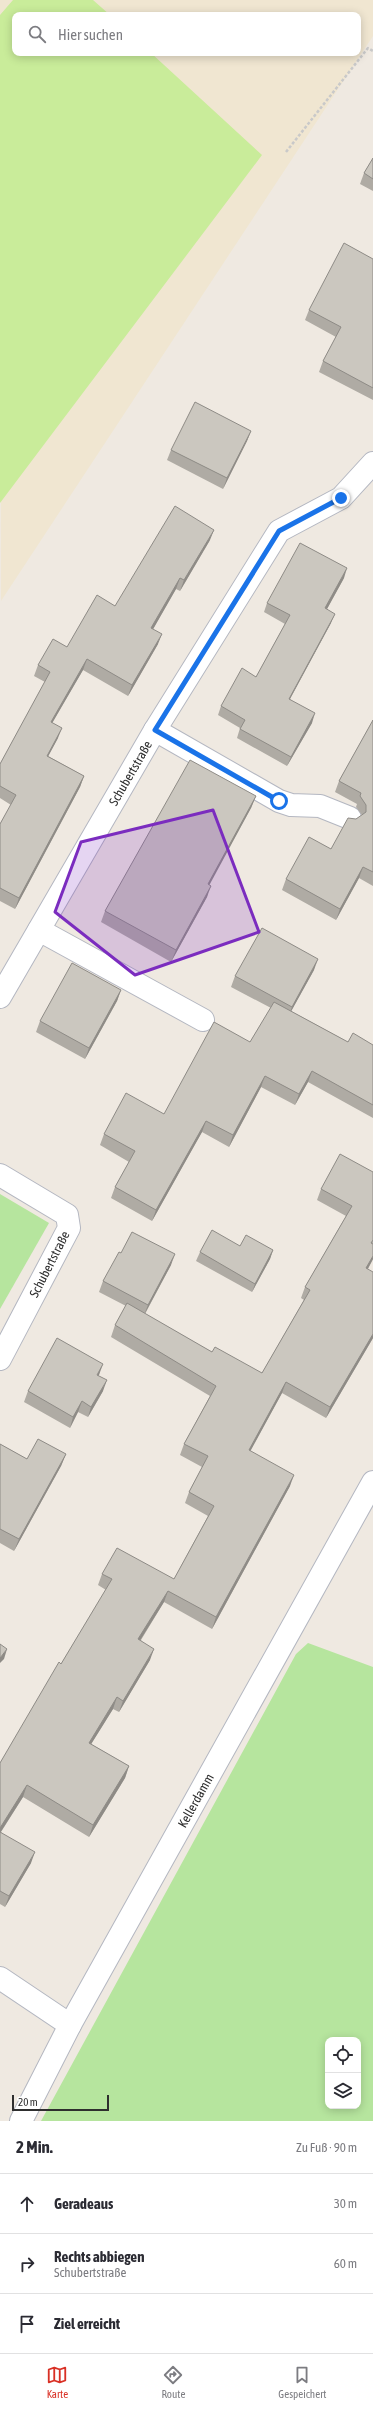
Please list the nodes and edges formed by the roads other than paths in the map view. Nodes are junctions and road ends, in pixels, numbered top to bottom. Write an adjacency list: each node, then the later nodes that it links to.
1 (373, 463): 2 (street, Schubertstraße)
2 (155, 730): 3 (street); 4 (street, Schubertstraße)
3 (350, 818)
4 (39, 930): 5 (street, Schubertstraße); 6 (street)
5 (0, 997)
6 (202, 1020)
7 (0, 1175): 8 (street, Schubertstraße)
8 (0, 1359)
9 (373, 1482): 11 (street, Kellerdamm)
10 (0, 1978): 11 (street)
11 (70, 2025): 12 (street, Kellerdamm)
12 (21, 2121)

